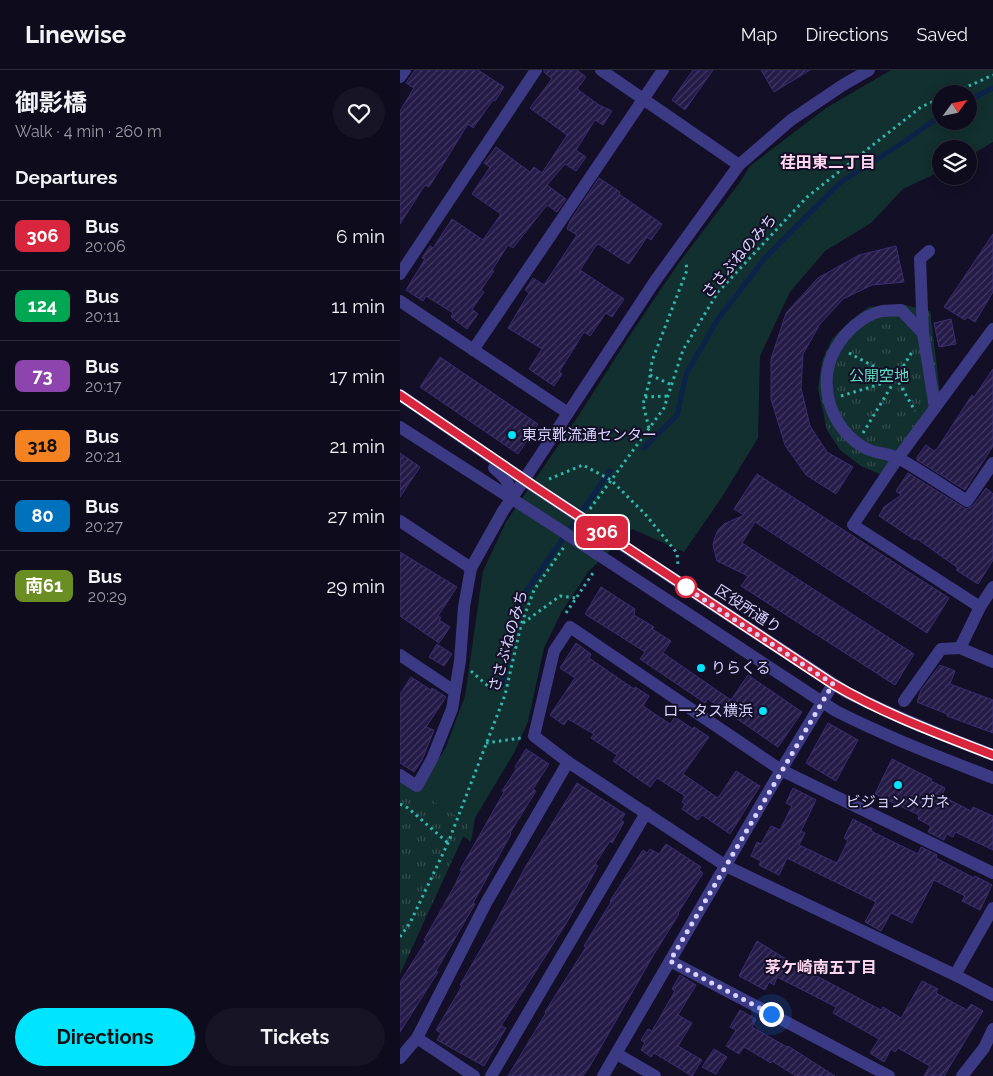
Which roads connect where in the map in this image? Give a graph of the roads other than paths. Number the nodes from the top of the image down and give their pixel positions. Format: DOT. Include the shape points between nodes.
graph roads {
  1 [pos="405,70"];
  2 [pos="536,70"];
  3 [pos="601,70"];
  4 [pos="663,70"];
  5 [pos="869,70"];
  6 [pos="400,77"];
  7 [pos="644,99"];
  8 [pos="739,165"];
  9 [pos="929,251"];
  10 [pos="400,274"];
  11 [pos="400,301"];
  12 [pos="993,329"];
  13 [pos="923,333"];
  14 [pos="473,350"];
  15 [pos="400,395"];
  16 [pos="935,408"];
  17 [pos="568,412"];
  18 [pos="400,427"];
  19 [pos="490,457"];
  20 [pos="898,458"];
  21 [pos="993,463"];
  22 [pos="524,480"];
  23 [pos="512,498"];
  24 [pos="545,520"];
  25 [pos="400,521"];
  26 [pos="471,568"];
  27 [pos="993,587"];
  28 [pos="980,607"];
  29 [pos="960,648"];
  30 [pos="400,655"];
  31 [pos="993,662"];
  32 [pos="833,684"];
  33 [pos="454,691"];
  34 [pos="822,702"];
  35 [pos="904,702"];
  36 [pos="993,755"];
  37 [pos="568,762"];
  38 [pos="781,770"];
  39 [pos="400,775"];
  40 [pos="993,778"];
  41 [pos="646,813"];
  42 [pos="726,866"];
  43 [pos="993,873"];
  44 [pos="993,908"];
  45 [pos="670,961"];
  46 [pos="955,975"];
  47 [pos="993,995"];
  48 [pos="993,1029"];
  49 [pos="417,1038"];
  50 [pos="617,1054"];
  51 [pos="400,1058"];
  52 [pos="474,1076"];
  53 [pos="491,1076"];
  54 [pos="603,1076"];
  55 [pos="655,1076"];
  56 [pos="889,1076"];
  57 [pos="962,1076"];
  1 -- 6 [label="street"];
  2 -- 10 [label="street"];
  3 -- 7 [label="street"];
  4 -- 7 [label="street"];
  5 -- 8 [label="street" via="791,120"];
  7 -- 8 [label="street"];
  7 -- 14 [label="street"];
  8 -- 17 [label="street" via="655,281"];
  9 -- 13 [label="street" via="920,259"];
  11 -- 14 [label="street"];
  12 -- 16 [label="street"];
  13 -- 16 [label="street"];
  13 -- 20 [label="street" via="901,310 882,311 860,322 843,336 831,357 826,380 828,400 836,420 850,436 867,449"];
  14 -- 17 [label="street"];
  15 -- 19 [label="street, 区役所通り"];
  16 -- 20 [label="street"];
  17 -- 22 [label="street"];
  18 -- 23 [label="street"];
  19 -- 22 [label="street, 区役所通り"];
  19 -- 23 [label="street" via="492,466 511,487"];
  20 -- 21 [label="street" via="968,501"];
  20 -- 28 [label="street" via="853,525"];
  22 -- 23 [label="street"];
  22 -- 24 [label="street" via="522,493 540,508"];
  22 -- 32 [label="street, 区役所通り, bridge"];
  23 -- 24 [label="street"];
  23 -- 26 [label="street"];
  24 -- 34 [label="street, bridge"];
  25 -- 26 [label="street"];
  26 -- 33 [label="street"];
  27 -- 28 [label="street"];
  28 -- 29 [label="street"];
  29 -- 31 [label="street"];
  29 -- 35 [label="street" via="941,649"];
  30 -- 33 [label="street"];
  32 -- 34 [label="street"];
  32 -- 36 [label="street, 区役所通り" via="939,735"];
  33 -- 39 [label="street" via="449,718 417,786"];
  34 -- 38 [label="street"];
  34 -- 40 [label="street" via="869,728"];
  37 -- 38 [label="street" via="534,736 554,651 570,627"];
  37 -- 41 [label="street"];
  37 -- 49 [label="street" via="486,903"];
  38 -- 42 [label="street"];
  38 -- 43 [label="street"];
  41 -- 42 [label="street"];
  41 -- 53 [label="street"];
  42 -- 45 [label="street"];
  42 -- 46 [label="street"];
  44 -- 46 [label="street"];
  45 -- 50 [label="street"];
  45 -- 56 [label="street"];
  46 -- 47 [label="street"];
  48 -- 57 [label="street" via="984,1048"];
  49 -- 51 [label="street"];
  49 -- 52 [label="street"];
  50 -- 54 [label="street"];
  50 -- 55 [label="street"];
}
